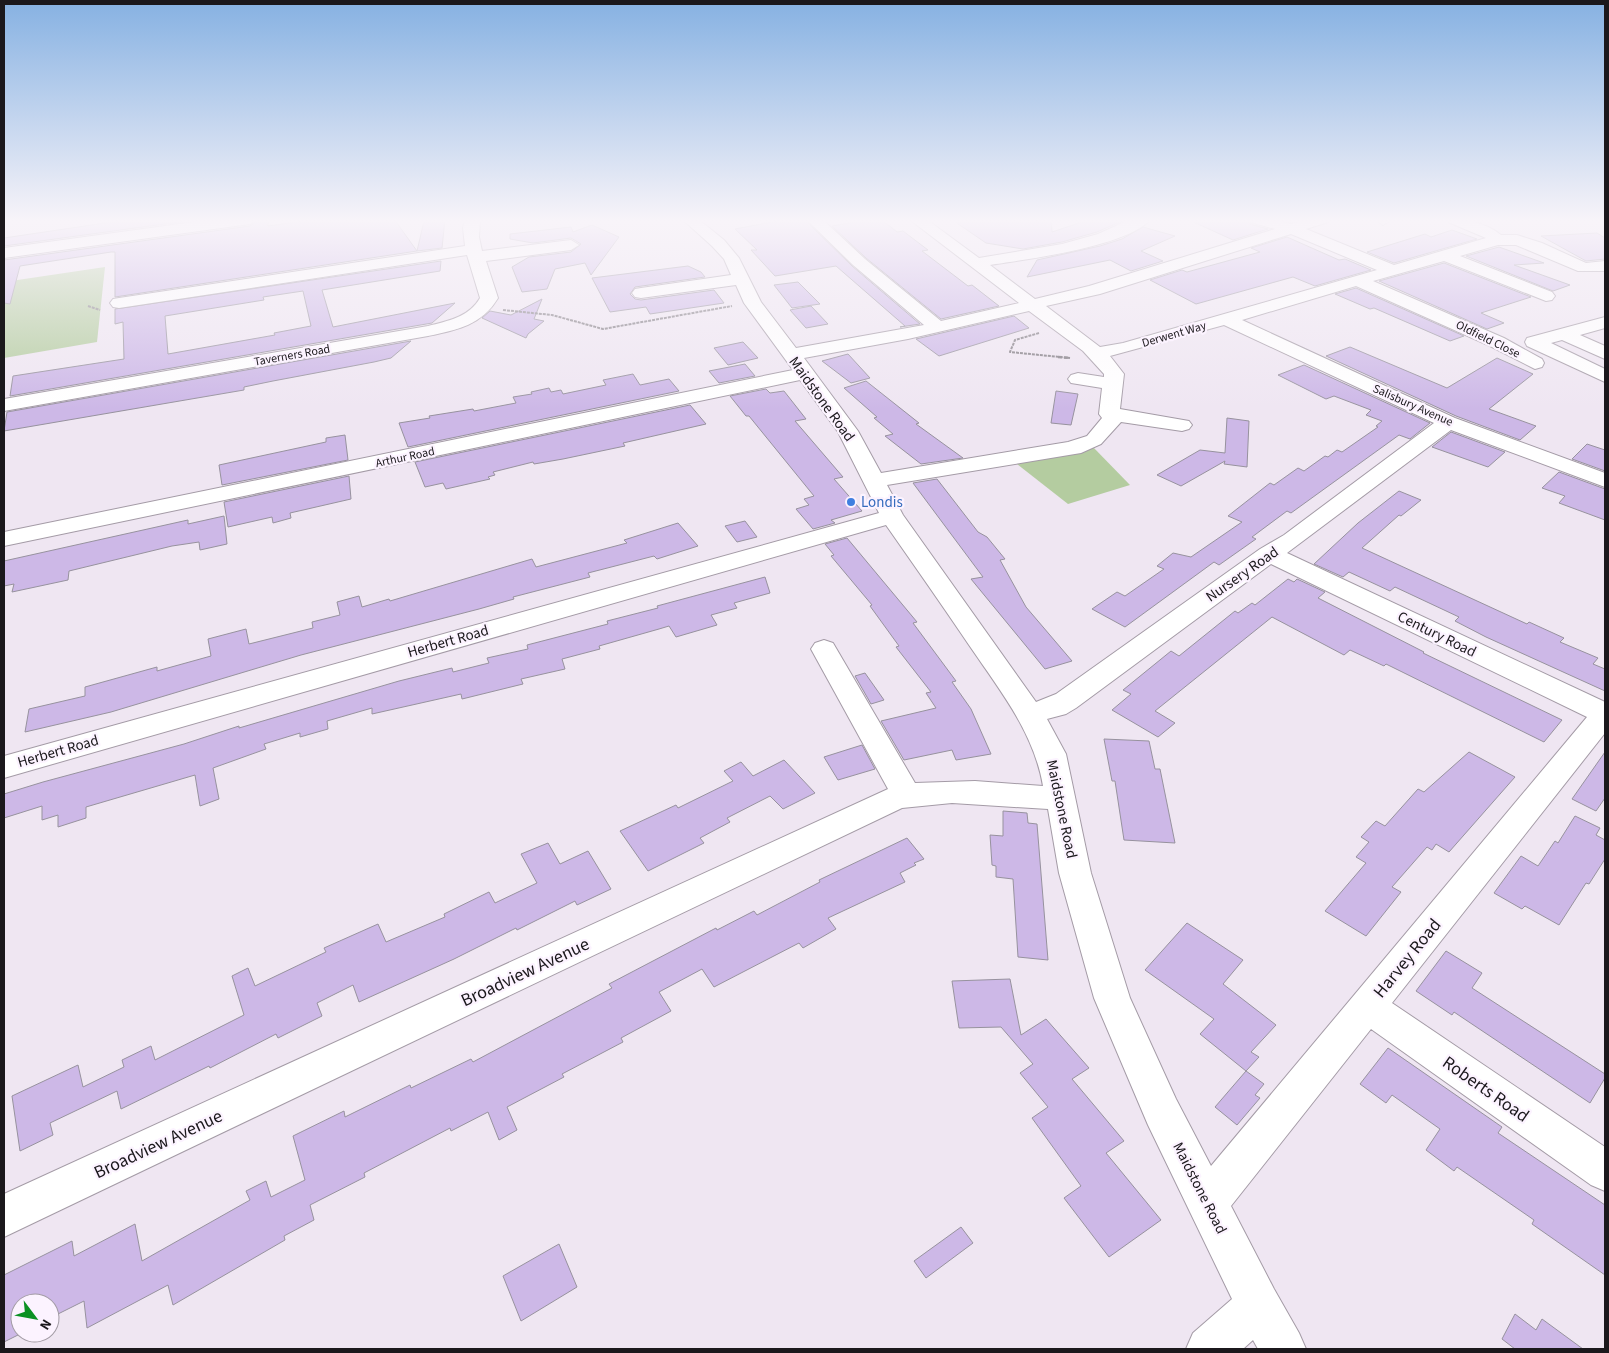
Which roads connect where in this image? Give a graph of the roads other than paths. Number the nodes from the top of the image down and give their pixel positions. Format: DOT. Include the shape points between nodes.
graph roads {
  1 [pos="268,282"];
  2 [pos="484,282"];
  3 [pos="742,282"];
  4 [pos="883,282"];
  5 [pos="1002,282"];
  6 [pos="1120,282"];
  7 [pos="1354,282"];
  8 [pos="1361,282"];
  9 [pos="1512,282"];
  10 [pos="747,291"];
  11 [pos="641,293"];
  12 [pos="1546,296"];
  13 [pos="119,303"];
  14 [pos="1032,304"];
  15 [pos="1226,319"];
  16 [pos="1602,326"];
  17 [pos="937,327"];
  18 [pos="1564,334"];
  19 [pos="1605,353"];
  20 [pos="1101,358"];
  21 [pos="1535,363"];
  22 [pos="798,364"];
  23 [pos="1605,376"];
  24 [pos="1078,379"];
  25 [pos="1114,384"];
  26 [pos="4,405"];
  27 [pos="1116,415"];
  28 [pos="1448,422"];
  29 [pos="1182,425"];
  30 [pos="1605,480"];
  31 [pos="873,481"];
  32 [pos="892,516"];
  33 [pos="4,539"];
  34 [pos="1269,554"];
  35 [pos="824,649"];
  36 [pos="1028,713"];
  37 [pos="1605,714"];
  38 [pos="4,767"];
  39 [pos="906,794"];
  40 [pos="1060,799"];
  41 [pos="1367,1006"];
  42 [pos="1605,1171"];
  43 [pos="1208,1202"];
  44 [pos="4,1216"];
  45 [pos="1258,1305"];
  46 [pos="1209,1349"];
  47 [pos="1283,1349"];
  1 -- 13 [label="street"];
  2 -- 26 [label="street, Taverners Road" via="489,298 483,309 466,320 443,328"];
  3 -- 10 [label="street, Maidstone Road"];
  4 -- 17 [label="street"];
  5 -- 14 [label="street"];
  6 -- 14 [label="street, Arthur Road"];
  7 -- 15 [label="street, Derwent Way"];
  8 -- 21 [label="street, Oldfield Close" via="1497,342"];
  9 -- 12 [label="street"];
  10 -- 11 [label="street"];
  10 -- 22 [label="street, Maidstone Road"];
  14 -- 17 [label="street, Arthur Road"];
  14 -- 20 [label="street"];
  15 -- 20 [label="street, Derwent Way"];
  15 -- 28 [label="street, Salisbury Avenue"];
  16 -- 18 [label="street"];
  17 -- 22 [label="street, Arthur Road"];
  18 -- 19 [label="street"];
  18 -- 23 [label="street" via="1534,342"];
  20 -- 25 [label="street" via="1113,371"];
  22 -- 31 [label="street, Maidstone Road" via="848,431"];
  22 -- 33 [label="street, Arthur Road"];
  24 -- 25 [label="street"];
  25 -- 27 [label="street" via="1109,414"];
  27 -- 29 [label="street"];
  27 -- 31 [label="street" via="1094,440 1073,448"];
  28 -- 30 [label="street, Salisbury Avenue"];
  28 -- 34 [label="street, Nursery Road"];
  31 -- 32 [label="street, Maidstone Road"];
  32 -- 36 [label="street, Maidstone Road"];
  32 -- 38 [label="street, Herbert Road"];
  34 -- 36 [label="street, Nursery Road" via="1066,701"];
  34 -- 37 [label="street, Century Road"];
  35 -- 39 [label="street"];
  36 -- 40 [label="street, Maidstone Road" via="1051,754"];
  37 -- 41 [label="street, Harvey Road"];
  39 -- 40 [label="street, Broadview Avenue" via="934,792"];
  39 -- 44 [label="street, Broadview Avenue"];
  40 -- 43 [label="street, Maidstone Road" via="1075,873 1112,998 1162,1112"];
  41 -- 42 [label="street, Roberts Road"];
  41 -- 43 [label="street, Harvey Road"];
  43 -- 45 [label="street, Maidstone Road"];
  45 -- 46 [label="street"];
  45 -- 47 [label="street, Maidstone Road"];
}
